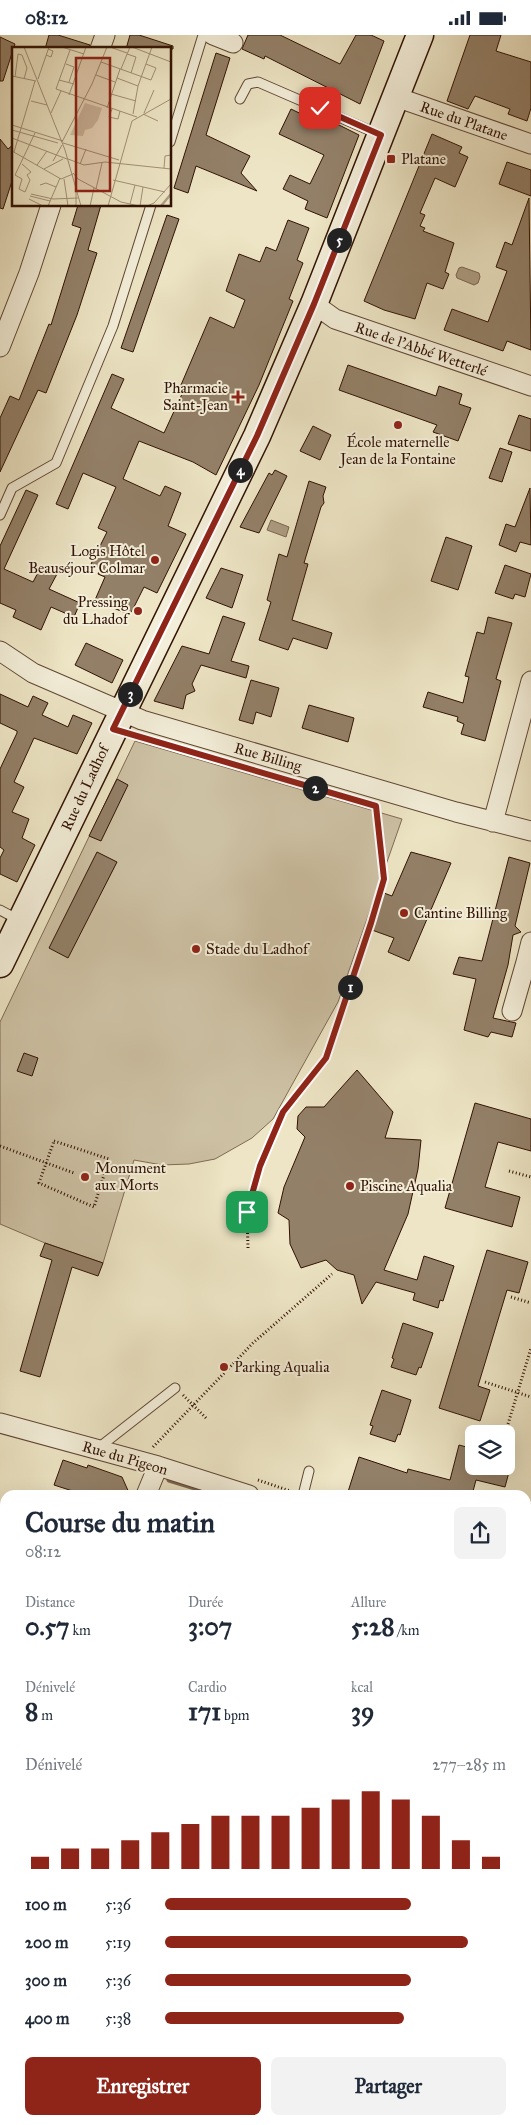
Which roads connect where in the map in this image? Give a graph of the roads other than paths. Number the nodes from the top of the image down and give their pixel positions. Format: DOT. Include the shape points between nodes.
graph roads {
  1 [pos="105,35"];
  2 [pos="203,35"];
  3 [pos="213,35"];
  4 [pos="420,35"];
  5 [pos="233,43"];
  6 [pos="101,47"];
  7 [pos="396,97"];
  8 [pos="240,99"];
  9 [pos="381,135"];
  10 [pos="171,139"];
  11 [pos="531,144"];
  12 [pos="51,206"];
  13 [pos="151,206"];
  14 [pos="314,304"];
  15 [pos="0,347"];
  16 [pos="531,386"];
  17 [pos="0,515"];
  18 [pos="0,651"];
  19 [pos="531,681"];
  20 [pos="121,712"];
  21 [pos="493,822"];
  22 [pos="531,831"];
  23 [pos="11,916"];
  24 [pos="531,942"];
  25 [pos="528,962"];
  26 [pos="0,964"];
  27 [pos="512,1011"];
  28 [pos="175,1388"];
  29 [pos="0,1423"];
  30 [pos="97,1449"];
  31 [pos="158,1466"];
  32 [pos="309,1471"];
  33 [pos="148,1490"];
  34 [pos="233,1490"];
  35 [pos="304,1490"];
  1 -- 6 [label="street"];
  2 -- 10 [label="lane"];
  3 -- 5 [label="street"];
  4 -- 7 [label="main road, Rue du Ladhof"];
  7 -- 9 [label="main road, Rue du Ladhof"];
  7 -- 11 [label="street, Rue du Platane"];
  8 -- 9 [label="lane" via="248,84 258,82"];
  9 -- 14 [label="main road, Rue du Ladhof"];
  12 -- 15 [label="street"];
  13 -- 17 [label="lane" via="113,326 56,463 12,488"];
  14 -- 16 [label="street, Rue de l'Abbé Wetterlé" via="335,319"];
  14 -- 20 [label="main road, Rue du Ladhof" via="257,436"];
  18 -- 20 [label="street, Rue Billing" via="33,673"];
  19 -- 21 [label="street"];
  20 -- 21 [label="street, Rue Billing"];
  20 -- 23 [label="main road, Rue du Ladhof"];
  21 -- 22 [label="street, Rue Billing"];
  23 -- 26 [label="main road, Rue du Ladhof"];
  24 -- 25 [label="street"];
  25 -- 27 [label="street"];
  28 -- 30 [label="lane"];
  29 -- 30 [label="street, Rue du Pigeon"];
  30 -- 31 [label="street, Rue du Pigeon"];
  31 -- 33 [label="street"];
  31 -- 34 [label="street, Rue du Pigeon"];
  32 -- 35 [label="lane"];
}
